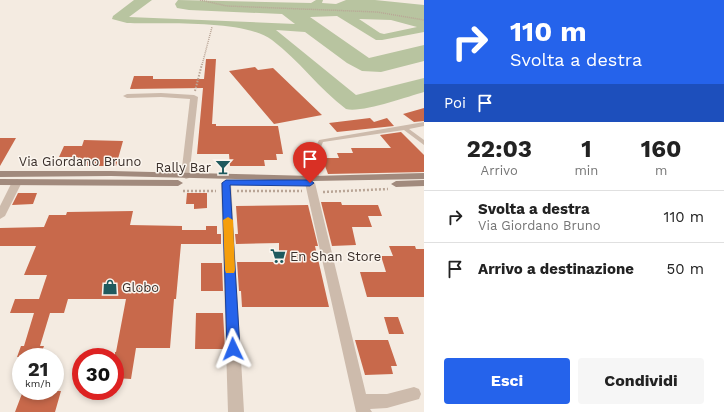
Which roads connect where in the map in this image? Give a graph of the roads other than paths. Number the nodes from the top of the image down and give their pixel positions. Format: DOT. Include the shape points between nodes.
graph roads {
  1 [pos="127,96"];
  2 [pos="424,124"];
  3 [pos="405,128"];
  4 [pos="424,143"];
  5 [pos="0,174"];
  6 [pos="186,176"];
  7 [pos="424,176"];
  8 [pos="0,182"];
  9 [pos="17,182"];
  10 [pos="424,183"];
  11 [pos="313,184"];
  12 [pos="226,187"];
  13 [pos="0,216"];
  14 [pos="414,394"];
  15 [pos="362,406"];
  16 [pos="236,412"];
  1 -- 6 [label="street" via="194,97"];
  2 -- 3 [label="lane"];
  3 -- 4 [label="lane"];
  3 -- 11 [label="lane" via="321,141 316,152"];
  5 -- 6 [label="main road, Via Giordano Bruno"];
  6 -- 11 [label="main road, Via Giordano Bruno"];
  7 -- 11 [label="main road, Via Giordano Bruno"];
  8 -- 9 [label="main road, Via Giordano Bruno"];
  9 -- 12 [label="main road, Via Giordano Bruno"];
  9 -- 13 [label="street"];
  10 -- 11 [label="main road, Via Giordano Bruno"];
  11 -- 12 [label="main road, Via Giordano Bruno"];
  11 -- 15 [label="street"];
  12 -- 16 [label="street"];
  14 -- 15 [label="street" via="385,403"];
}
